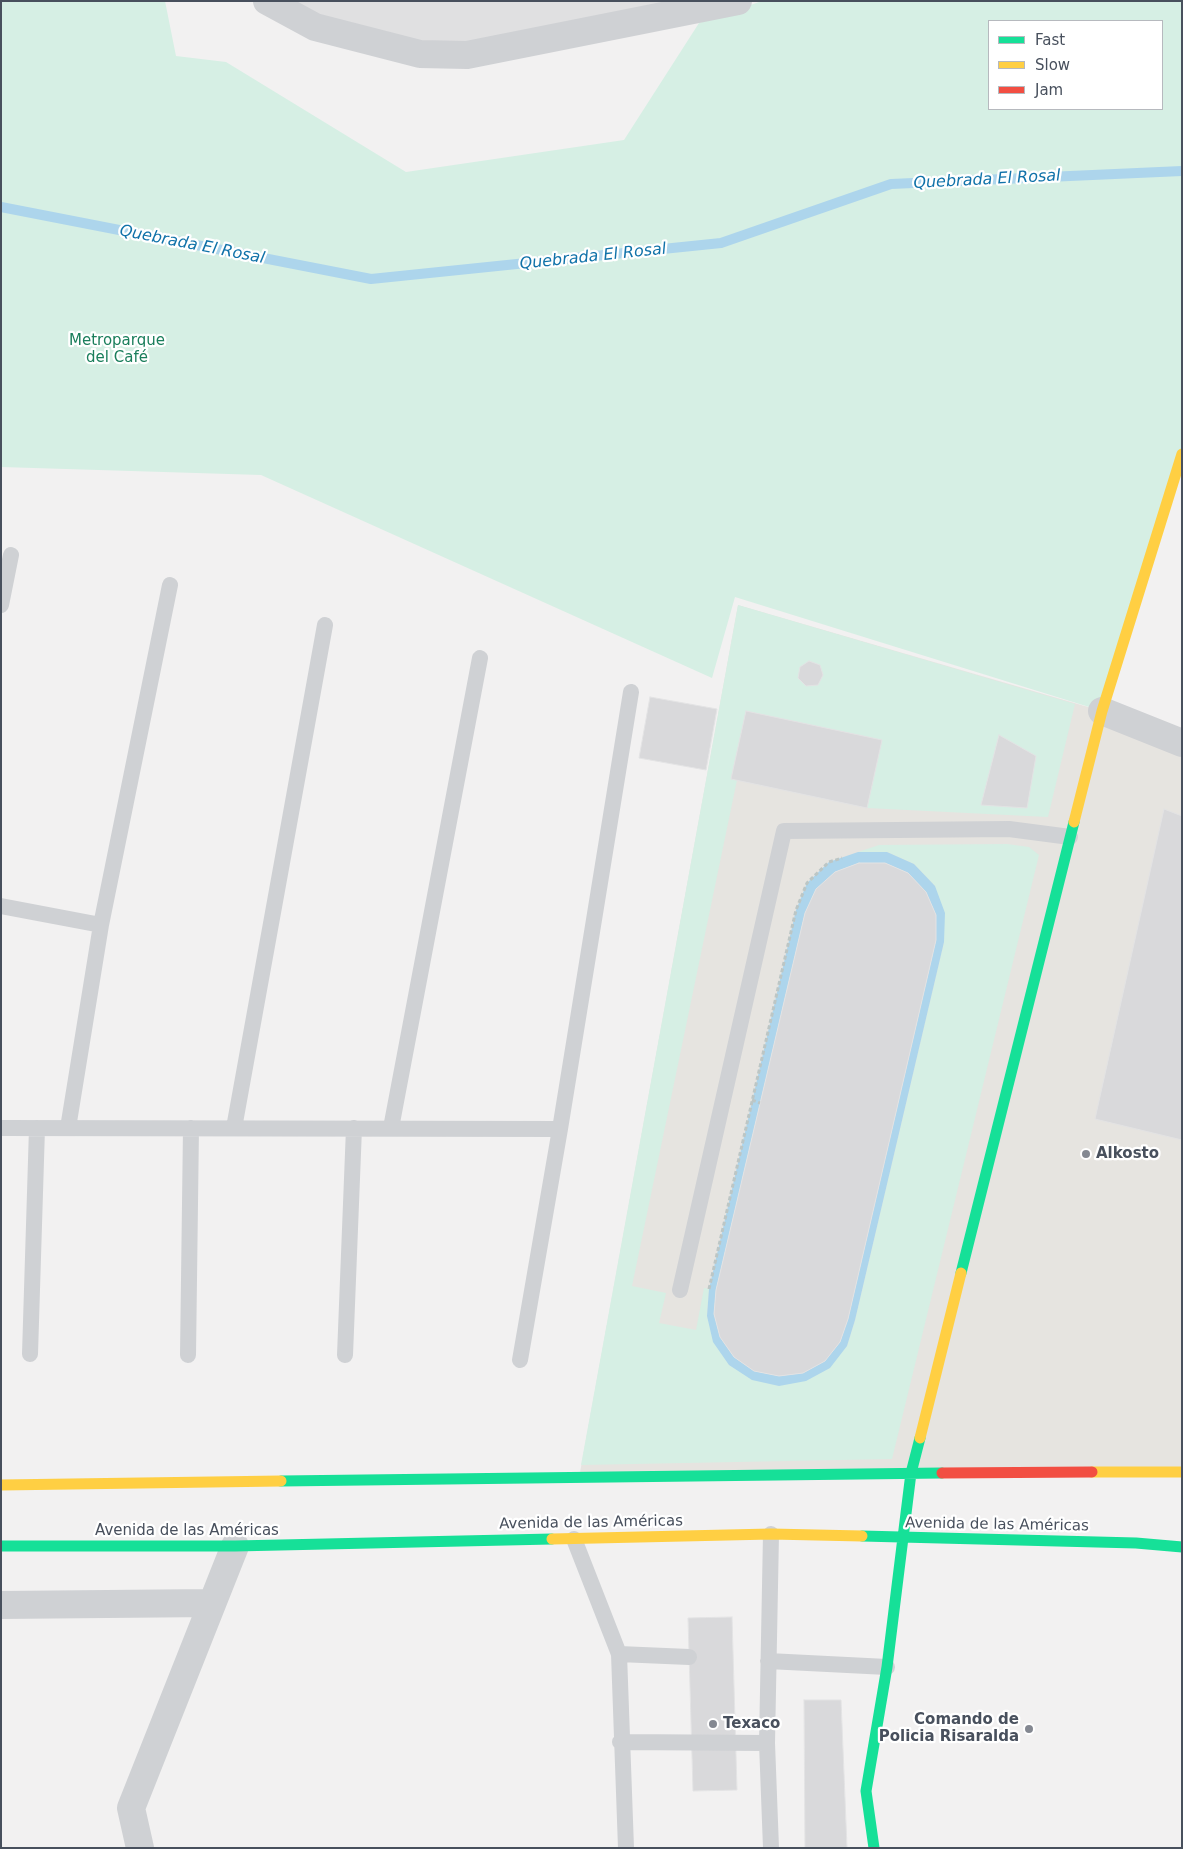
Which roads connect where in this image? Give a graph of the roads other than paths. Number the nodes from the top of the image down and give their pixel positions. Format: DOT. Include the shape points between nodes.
graph roads {
  1 [pos="267,1"];
  2 [pos="738,1"];
  3 [pos="1182,454"];
  4 [pos="11,556"];
  5 [pos="170,585"];
  6 [pos="1,605"];
  7 [pos="325,625"];
  8 [pos="480,658"];
  9 [pos="631,692"];
  10 [pos="1102,712"];
  11 [pos="1182,743"];
  12 [pos="1070,837"];
  13 [pos="1,906"];
  14 [pos="101,925"];
  15 [pos="1,1128"];
  16 [pos="37,1128"];
  17 [pos="68,1128"];
  18 [pos="190,1128"];
  19 [pos="234,1128"];
  20 [pos="354,1128"];
  21 [pos="392,1128"];
  22 [pos="560,1129"];
  23 [pos="680,1290"];
  24 [pos="30,1354"];
  25 [pos="188,1355"];
  26 [pos="345,1355"];
  27 [pos="520,1360"];
  28 [pos="1182,1472"];
  29 [pos="911,1473"];
  30 [pos="1,1485"];
  31 [pos="771,1534"];
  32 [pos="902,1538"];
  33 [pos="574,1539"];
  34 [pos="1,1546"];
  35 [pos="235,1546"];
  36 [pos="1182,1547"];
  37 [pos="212,1603"];
  38 [pos="1,1605"];
  39 [pos="619,1654"];
  40 [pos="689,1657"];
  41 [pos="768,1661"];
  42 [pos="887,1667"];
  43 [pos="620,1742"];
  44 [pos="767,1743"];
  45 [pos="140,1848"];
  46 [pos="626,1848"];
  47 [pos="771,1848"];
  48 [pos="874,1848"];
  1 -- 2 [label="street" via="315,27 420,54 467,55"];
  3 -- 10 [label="main road"];
  4 -- 6 [label="lane"];
  5 -- 14 [label="lane"];
  7 -- 19 [label="lane"];
  8 -- 21 [label="lane"];
  9 -- 22 [label="lane"];
  10 -- 11 [label="street"];
  10 -- 12 [label="main road"];
  12 -- 23 [label="lane" via="1009,829 784,831"];
  12 -- 29 [label="main road"];
  13 -- 14 [label="lane"];
  14 -- 17 [label="lane"];
  15 -- 16 [label="lane"];
  16 -- 17 [label="lane"];
  16 -- 24 [label="lane"];
  17 -- 18 [label="lane"];
  18 -- 19 [label="lane"];
  18 -- 25 [label="lane"];
  19 -- 20 [label="lane"];
  20 -- 21 [label="lane"];
  20 -- 26 [label="lane"];
  21 -- 22 [label="lane"];
  22 -- 27 [label="lane"];
  28 -- 29 [label="main road"];
  29 -- 30 [label="main road"];
  29 -- 32 [label="main road"];
  31 -- 32 [label="main road, Avenida de las Américas"];
  31 -- 33 [label="main road, Avenida de las Américas"];
  31 -- 41 [label="lane"];
  32 -- 36 [label="main road, Avenida de las Américas" via="1136,1543"];
  32 -- 42 [label="main road"];
  33 -- 35 [label="main road, Avenida de las Américas"];
  33 -- 39 [label="lane"];
  34 -- 35 [label="main road, Avenida de las Américas"];
  35 -- 37 [label="street"];
  37 -- 38 [label="street"];
  37 -- 45 [label="street" via="130,1808"];
  39 -- 40 [label="lane"];
  39 -- 43 [label="lane"];
  41 -- 42 [label="lane"];
  41 -- 44 [label="lane"];
  42 -- 48 [label="main road" via="866,1791"];
  43 -- 44 [label="lane"];
  43 -- 46 [label="lane"];
  44 -- 47 [label="lane"];
}
